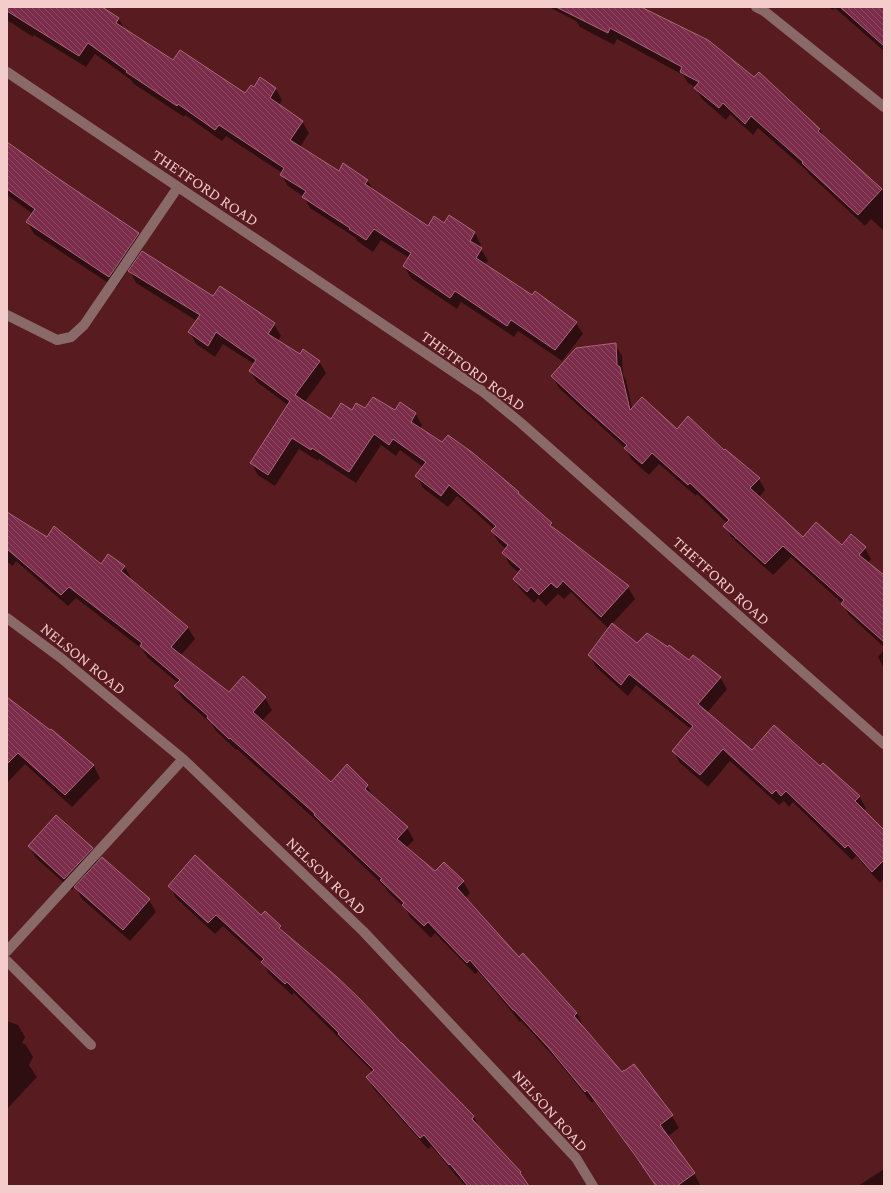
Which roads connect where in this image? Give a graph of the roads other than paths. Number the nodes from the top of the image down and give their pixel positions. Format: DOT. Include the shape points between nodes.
graph roads {
  1 [pos="756,7"];
  2 [pos="7,72"];
  3 [pos="884,107"];
  4 [pos="178,187"];
  5 [pos="7,315"];
  6 [pos="7,618"];
  7 [pos="884,744"];
  8 [pos="183,759"];
  9 [pos="7,951"];
  10 [pos="7,961"];
  11 [pos="91,1046"];
  12 [pos="593,1186"];
  1 -- 3 [label="street"];
  2 -- 4 [label="street, THETFORD ROAD"];
  4 -- 5 [label="street" via="84,325 71,337 57,340"];
  4 -- 7 [label="street, THETFORD ROAD" via="482,391 521,422"];
  6 -- 8 [label="street, NELSON ROAD" via="61,658"];
  8 -- 9 [label="street"];
  8 -- 12 [label="street, NELSON ROAD" via="363,931 576,1158"];
  10 -- 11 [label="street"];
}
